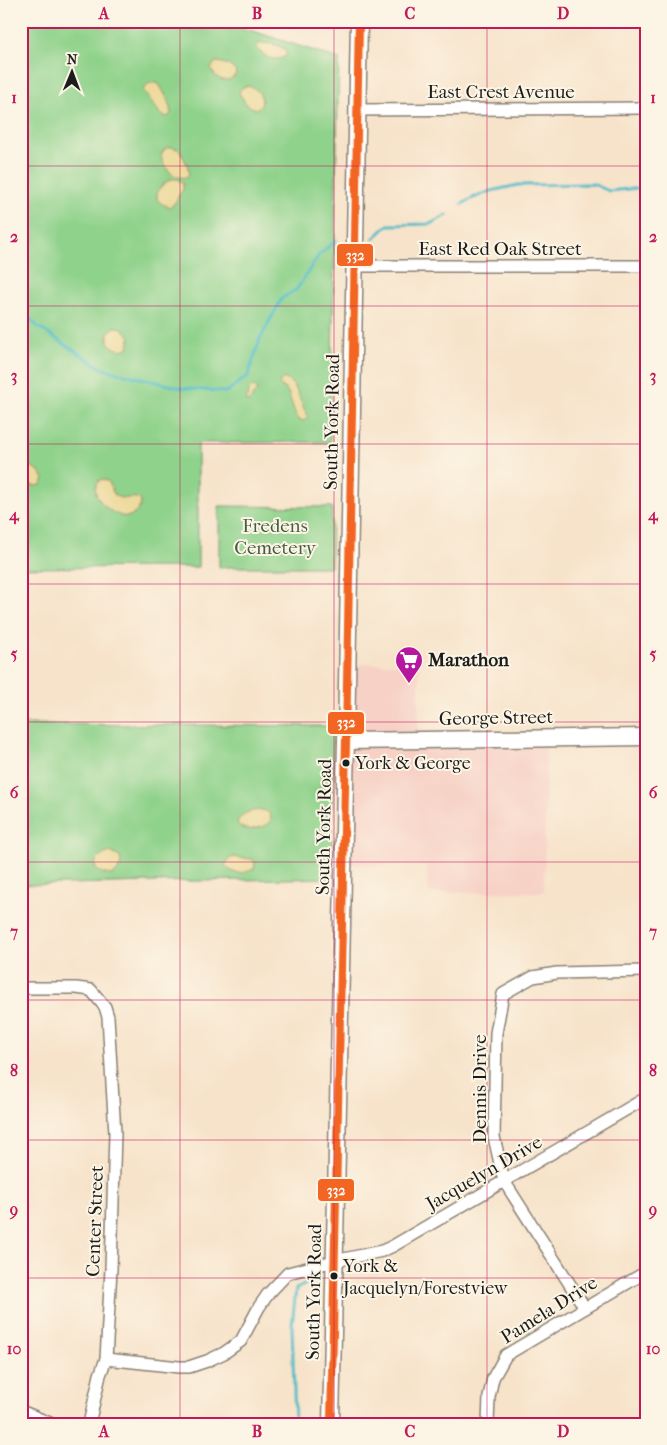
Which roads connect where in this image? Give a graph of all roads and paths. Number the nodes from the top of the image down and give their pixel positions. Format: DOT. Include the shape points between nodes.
graph roads {
  1 [pos="359,21"];
  2 [pos="646,108"];
  3 [pos="357,110"];
  4 [pos="354,266"];
  5 [pos="646,266"];
  6 [pos="646,737"];
  7 [pos="346,741"];
  8 [pos="646,971"];
  9 [pos="21,988"];
  10 [pos="646,1098"];
  11 [pos="504,1181"];
  12 [pos="334,1261"];
  13 [pos="646,1272"];
  14 [pos="585,1308"];
  15 [pos="106,1359"];
  16 [pos="22,1412"];
  17 [pos="52,1424"];
  18 [pos="89,1424"];
  19 [pos="331,1424"];
  20 [pos="488,1424"];
  1 -- 3 [label="main road, South York Road"];
  2 -- 3 [label="street, East Crest Avenue"];
  3 -- 4 [label="main road, South York Road"];
  4 -- 5 [label="street, East Red Oak Street"];
  4 -- 7 [label="main road, South York Road"];
  6 -- 7 [label="main road, George Street"];
  7 -- 12 [label="main road, South York Road"];
  8 -- 11 [label="street, Dennis Drive" via="557,973 533,977 503,994 496,1034 494,1137"];
  9 -- 15 [label="street, Center Street" via="91,990 105,1007 108,1017 115,1165"];
  10 -- 11 [label="street, Jacquelyn Drive"];
  11 -- 12 [label="street, Jacquelyn Drive" via="393,1246"];
  11 -- 14 [label="street, Dennis Drive"];
  12 -- 15 [label="street, Jacquelyn Drive" via="288,1273 259,1307 241,1341 207,1361 179,1367"];
  12 -- 19 [label="main road, South York Road"];
  13 -- 14 [label="street, Pamela Drive"];
  14 -- 20 [label="street, Pamela Drive" via="506,1355 493,1378"];
  15 -- 18 [label="street, Center Street"];
  16 -- 17 [label="street"];
}
